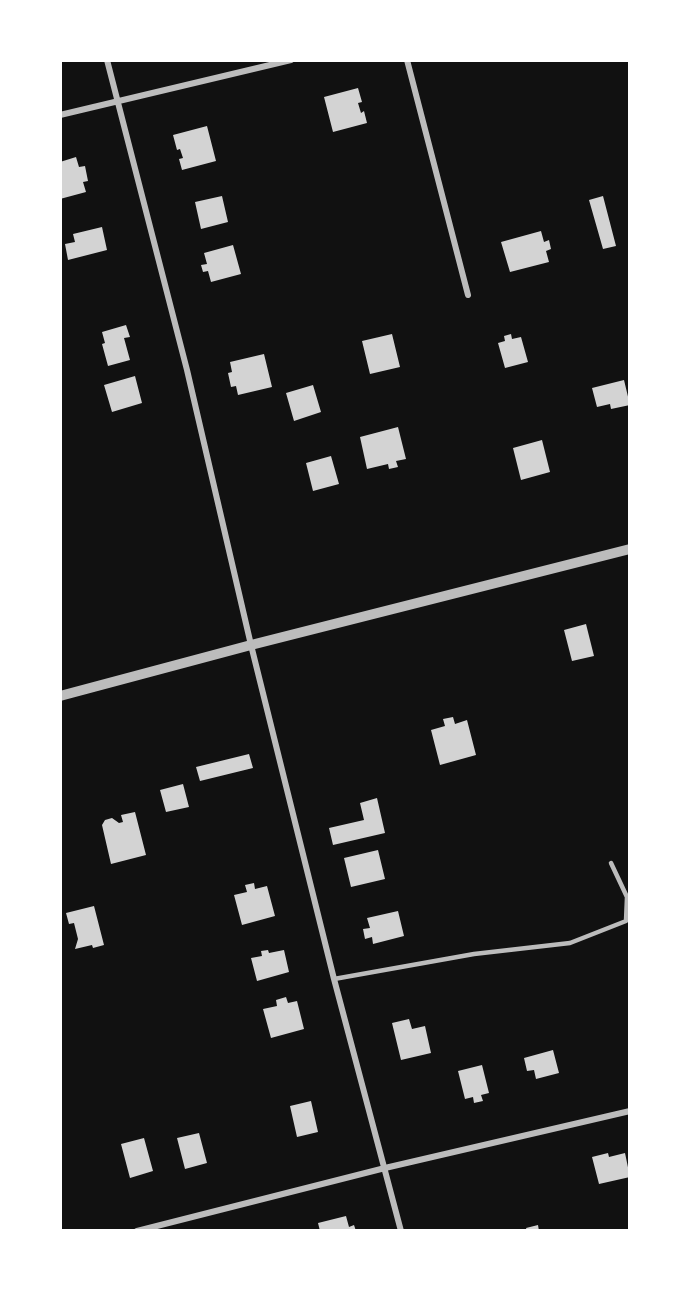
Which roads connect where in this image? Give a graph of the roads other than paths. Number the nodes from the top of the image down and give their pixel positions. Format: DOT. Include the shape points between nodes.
graph roads {
  1 [pos="107,60"];
  2 [pos="291,60"];
  3 [pos="407,60"];
  4 [pos="118,102"];
  5 [pos="60,115"];
  6 [pos="468,295"];
  7 [pos="630,549"];
  8 [pos="251,645"];
  9 [pos="60,696"];
  10 [pos="611,863"];
  11 [pos="334,979"];
  12 [pos="630,1111"];
  13 [pos="385,1167"];
  14 [pos="137,1231"];
  15 [pos="401,1231"];
  1 -- 4 [label="street"];
  2 -- 4 [label="street"];
  3 -- 6 [label="street"];
  4 -- 5 [label="street"];
  4 -- 8 [label="street" via="187,370"];
  7 -- 8 [label="street"];
  8 -- 9 [label="street"];
  8 -- 11 [label="street"];
  10 -- 11 [label="lane" via="627,897 626,921 617,926 570,942 474,954"];
  11 -- 13 [label="street"];
  12 -- 13 [label="street"];
  13 -- 14 [label="street"];
  13 -- 15 [label="street"];
}
